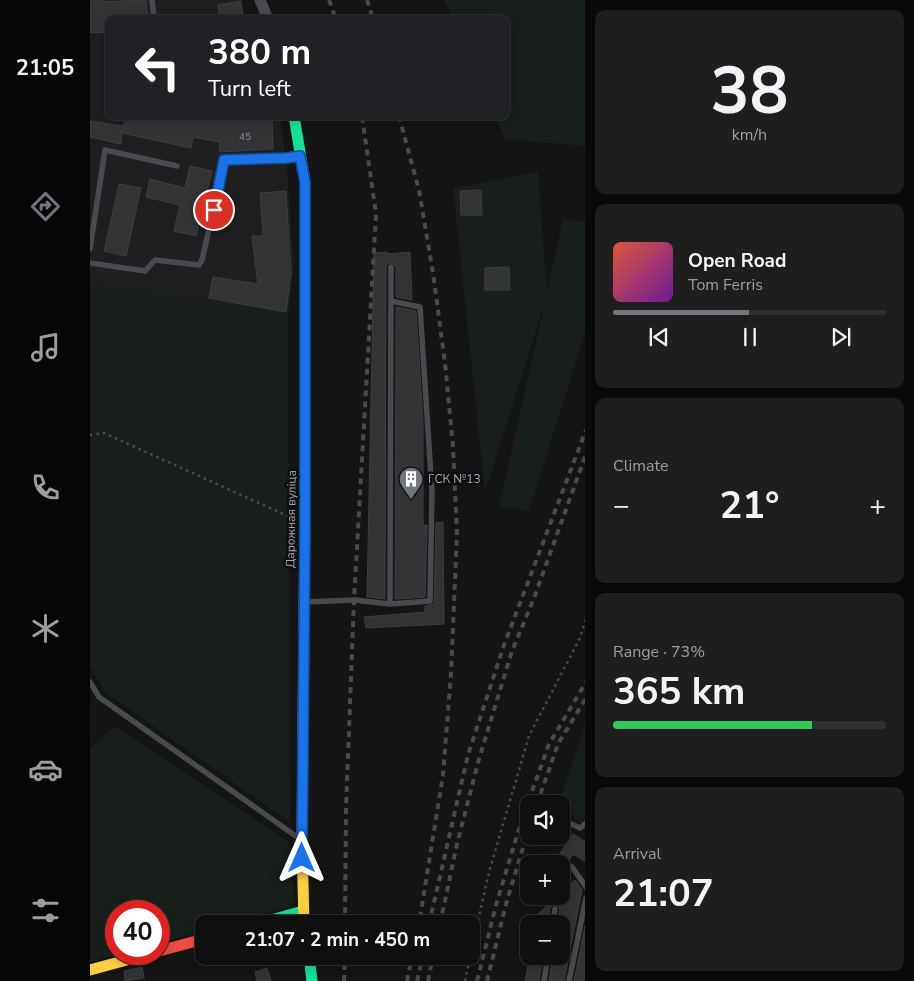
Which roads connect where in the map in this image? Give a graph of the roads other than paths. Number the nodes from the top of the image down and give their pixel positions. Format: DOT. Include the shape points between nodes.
graph roads {
  1 [pos="152,0"];
  2 [pos="260,0"];
  3 [pos="154,15"];
  4 [pos="266,15"];
  5 [pos="295,120"];
  6 [pos="300,156"];
  7 [pos="177,166"];
  8 [pos="90,249"];
  9 [pos="90,263"];
  10 [pos="390,266"];
  11 [pos="390,301"];
  12 [pos="303,602"];
  13 [pos="390,604"];
  14 [pos="90,682"];
  15 [pos="570,823"];
  16 [pos="585,823"];
  17 [pos="302,841"];
  18 [pos="572,867"];
  19 [pos="585,887"];
  20 [pos="585,898"];
  21 [pos="556,909"];
  22 [pos="303,911"];
  23 [pos="289,915"];
  24 [pos="303,915"];
  25 [pos="555,915"];
  26 [pos="195,941"];
  27 [pos="170,948"];
  28 [pos="108,965"];
  29 [pos="310,965"];
  30 [pos="547,965"];
  31 [pos="90,970"];
  32 [pos="312,981"];
  33 [pos="544,981"];
  34 [pos="569,981"];
  1 -- 3 [label="lane"];
  2 -- 4 [label="street"];
  5 -- 6 [label="street, Дарожная вуліца"];
  6 -- 9 [label="lane" via="224,160 200,266 154,260 145,271"];
  6 -- 12 [label="street, Дарожная вуліца" via="305,182"];
  7 -- 8 [label="lane" via="105,150"];
  10 -- 11 [label="lane"];
  11 -- 13 [label="lane"];
  11 -- 13 [label="lane" via="420,307 432,492 430,602"];
  12 -- 13 [label="lane" via="354,600"];
  12 -- 17 [label="street, Дарожная вуліца"];
  14 -- 17 [label="lane" via="99,697"];
  15 -- 16 [label="lane" via="580,828"];
  17 -- 22 [label="street, Дарожная вуліца"];
  18 -- 19 [label="lane"];
  20 -- 34 [label="lane"];
  21 -- 25 [label="lane"];
  22 -- 23 [label="street"];
  22 -- 24 [label="street, Дарожная вуліца"];
  26 -- 27 [label="street"];
  28 -- 31 [label="street"];
  29 -- 32 [label="street"];
  30 -- 33 [label="lane"];
}
